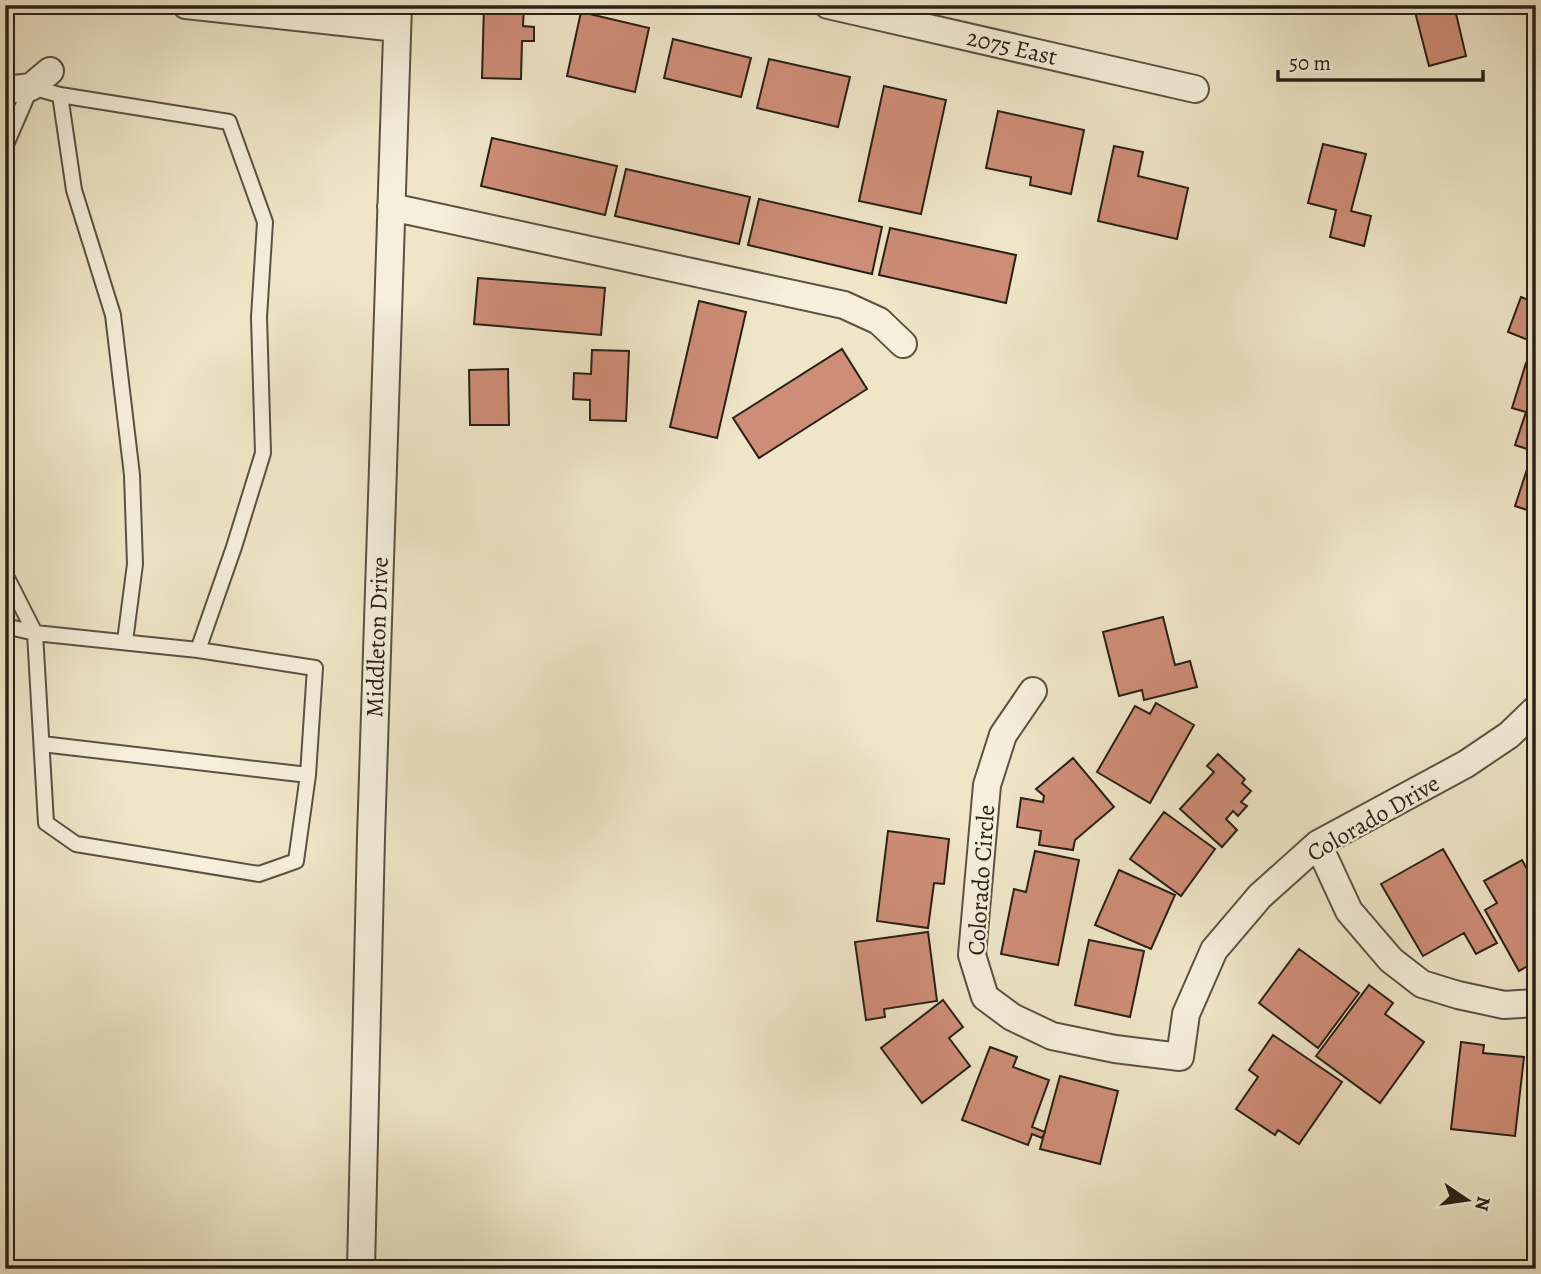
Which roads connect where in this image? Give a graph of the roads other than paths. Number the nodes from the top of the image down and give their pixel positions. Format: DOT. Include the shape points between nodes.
graph roads {
  1 [pos="186,5"];
  2 [pos="828,5"];
  3 [pos="397,16"];
  4 [pos="36,86"];
  5 [pos="1195,89"];
  6 [pos="5,147"];
  7 [pos="391,207"];
  8 [pos="903,344"];
  9 [pos="5,575"];
  10 [pos="5,626"];
  11 [pos="35,633"];
  12 [pos="125,641"];
  13 [pos="198,650"];
  14 [pos="1033,691"];
  15 [pos="1536,709"];
  16 [pos="42,744"];
  17 [pos="308,775"];
  18 [pos="1318,844"];
  19 [pos="1536,1003"];
  20 [pos="1180,1057"];
  21 [pos="361,1269"];
  1 -- 3 [label="street"];
  2 -- 5 [label="street, 2075 East"];
  3 -- 7 [label="street, Middleton Drive"];
  4 -- 6 [label="lane"];
  4 -- 12 [label="lane" via="113,315 132,488 135,564"];
  4 -- 13 [label="lane" via="229,122 265,222 259,317 263,453"];
  7 -- 8 [label="street" via="844,305 879,321"];
  7 -- 21 [label="street, Middleton Drive"];
  9 -- 11 [label="lane"];
  10 -- 11 [label="lane"];
  11 -- 12 [label="lane"];
  11 -- 16 [label="lane"];
  12 -- 13 [label="lane"];
  13 -- 17 [label="lane" via="315,668"];
  14 -- 20 [label="street, Colorado Circle" via="1003,736 987,785 972,955 985,997 1012,1017 1052,1035"];
  15 -- 18 [label="street, Colorado Drive" via="1509,735 1466,764"];
  16 -- 17 [label="lane"];
  16 -- 17 [label="lane" via="46,823 76,844 259,874 296,861"];
  18 -- 19 [label="street" via="1349,911 1391,960 1422,984 1504,1005"];
  18 -- 20 [label="street, Colorado Drive" via="1260,896 1214,950 1186,1014"];
}
